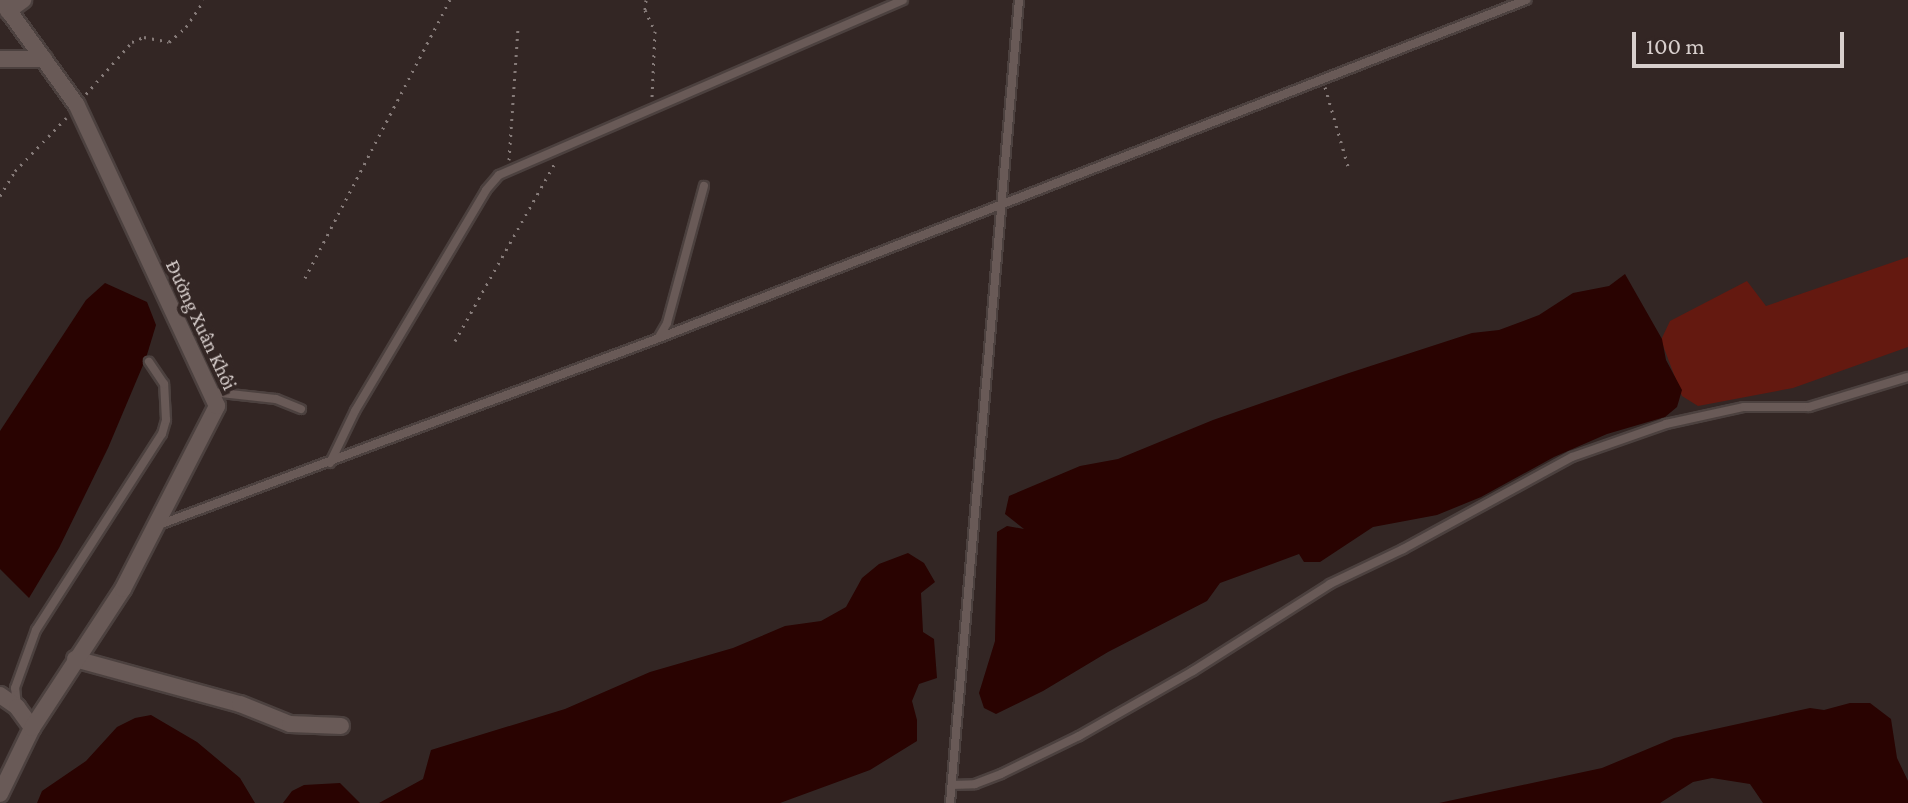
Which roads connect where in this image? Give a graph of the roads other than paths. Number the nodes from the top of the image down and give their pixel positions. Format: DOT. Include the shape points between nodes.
graph roads {
  1 [pos="23,0"];
  2 [pos="903,0"];
  3 [pos="1019,0"];
  4 [pos="1526,0"];
  5 [pos="5,5"];
  6 [pos="0,59"];
  7 [pos="44,59"];
  8 [pos="704,186"];
  9 [pos="1004,204"];
  10 [pos="659,338"];
  11 [pos="149,362"];
  12 [pos="1908,377"];
  13 [pos="211,392"];
  14 [pos="301,409"];
  15 [pos="330,463"];
  16 [pos="155,527"];
  17 [pos="75,659"];
  18 [pos="0,695"];
  19 [pos="17,707"];
  20 [pos="341,726"];
  21 [pos="32,728"];
  22 [pos="952,785"];
  23 [pos="0,794"];
  24 [pos="950,803"];
  1 -- 5 [label="street"];
  2 -- 15 [label="lane" via="499,175 355,411"];
  3 -- 9 [label="lane"];
  4 -- 9 [label="lane"];
  5 -- 7 [label="street, Đường Xuân Khôi"];
  6 -- 7 [label="street"];
  7 -- 13 [label="street, Đường Xuân Khôi" via="76,104"];
  8 -- 10 [label="lane"];
  9 -- 10 [label="lane"];
  9 -- 22 [label="lane"];
  10 -- 15 [label="lane"];
  11 -- 19 [label="lane" via="164,384 162,434 36,630 15,688"];
  12 -- 22 [label="lane" via="1809,407 1744,407 1666,424 1572,457 1330,584 1079,736 1001,774 975,784"];
  13 -- 14 [label="lane" via="276,399"];
  13 -- 16 [label="street, Đường Xuân Khôi" via="217,406"];
  15 -- 16 [label="lane"];
  16 -- 17 [label="street, Đường Xuân Khôi" via="123,589"];
  17 -- 20 [label="street" via="240,704 290,724"];
  17 -- 21 [label="street, Đường Xuân Khôi"];
  18 -- 19 [label="street"];
  19 -- 21 [label="street"];
  21 -- 23 [label="street, Đường Xuân Khôi"];
  22 -- 24 [label="lane"];
}
